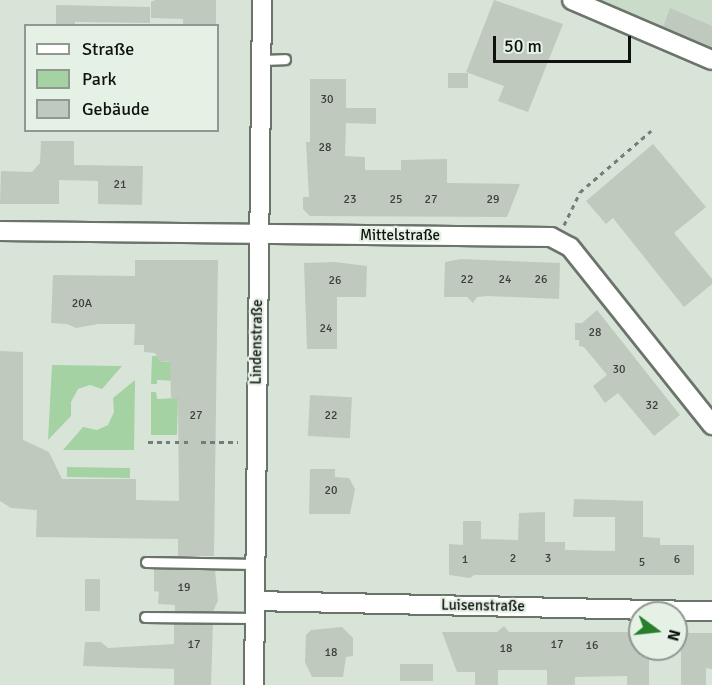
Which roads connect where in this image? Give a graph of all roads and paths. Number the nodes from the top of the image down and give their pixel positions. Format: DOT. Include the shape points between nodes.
graph roads {
  1 [pos="262,0"];
  2 [pos="572,0"];
  3 [pos="285,59"];
  4 [pos="261,60"];
  5 [pos="712,60"];
  6 [pos="651,131"];
  7 [pos="0,231"];
  8 [pos="259,235"];
  9 [pos="556,240"];
  10 [pos="712,425"];
  11 [pos="148,442"];
  12 [pos="189,442"];
  13 [pos="201,442"];
  14 [pos="255,442"];
  15 [pos="146,562"];
  16 [pos="255,564"];
  17 [pos="255,609"];
  18 [pos="712,610"];
  19 [pos="145,617"];
  20 [pos="254,685"];
  1 -- 4 [label="street, Lindenstraße"];
  2 -- 5 [label="street"];
  3 -- 4 [label="lane"];
  4 -- 8 [label="street, Lindenstraße"];
  6 -- 9 [label="path" via="580,192"];
  7 -- 8 [label="street, Mittelstraße"];
  8 -- 9 [label="street, Mittelstraße"];
  8 -- 14 [label="street, Lindenstraße"];
  9 -- 10 [label="street" via="570,247"];
  11 -- 12 [label="path"];
  13 -- 14 [label="path"];
  14 -- 16 [label="street, Lindenstraße"];
  15 -- 16 [label="lane"];
  16 -- 17 [label="street, Lindenstraße"];
  17 -- 18 [label="street, Luisenstraße"];
  17 -- 19 [label="lane"];
  17 -- 20 [label="street, Lindenstraße"];
}
